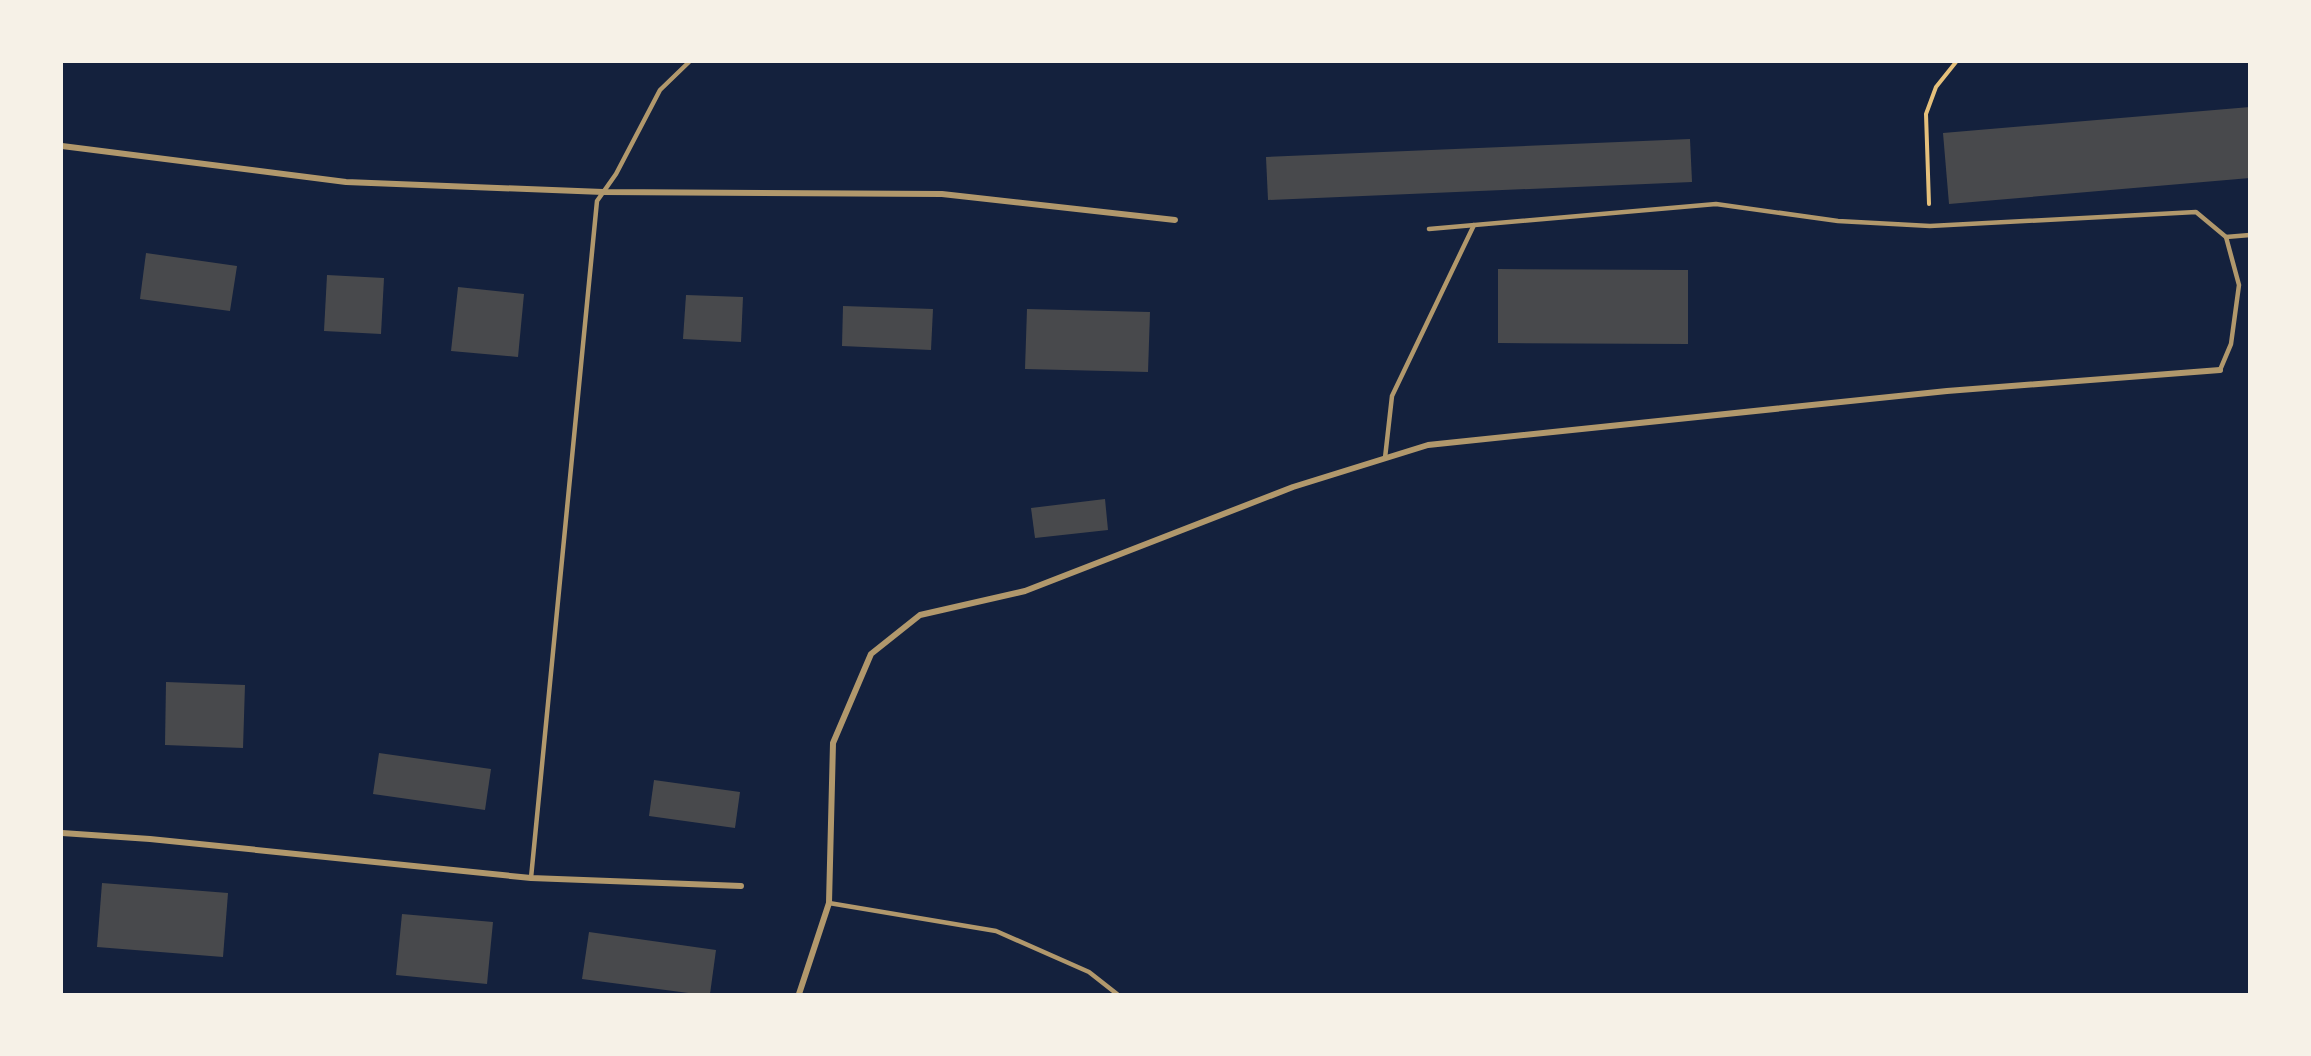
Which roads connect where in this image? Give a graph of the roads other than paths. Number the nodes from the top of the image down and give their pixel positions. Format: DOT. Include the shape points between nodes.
graph roads {
  1 [pos="689,62"];
  2 [pos="62,146"];
  3 [pos="603,192"];
  4 [pos="1175,220"];
  5 [pos="1474,225"];
  6 [pos="1429,229"];
  7 [pos="2250,235"];
  8 [pos="2226,237"];
  9 [pos="2220,370"];
  10 [pos="1385,458"];
  11 [pos="62,833"];
  12 [pos="531,878"];
  13 [pos="741,886"];
  14 [pos="829,903"];
  15 [pos="799,994"];
  16 [pos="1117,994"];
  1 -- 3 [label="lane" via="660,90"];
  2 -- 3 [label="street" via="346,182"];
  3 -- 4 [label="street" via="942,194"];
  3 -- 12 [label="lane" via="597,201"];
  5 -- 6 [label="lane"];
  5 -- 8 [label="lane" via="1716,204 1838,221 1930,226 2196,212"];
  5 -- 10 [label="lane" via="1392,396"];
  7 -- 8 [label="lane"];
  8 -- 9 [label="lane" via="2239,285 2231,344"];
  9 -- 10 [label="street" via="1947,391 1452,442"];
  10 -- 14 [label="street" via="1293,487 1025,591 920,615 871,654 833,743"];
  11 -- 12 [label="street"];
  12 -- 13 [label="street"];
  14 -- 15 [label="street"];
  14 -- 16 [label="lane" via="996,931 1089,972"];
}
